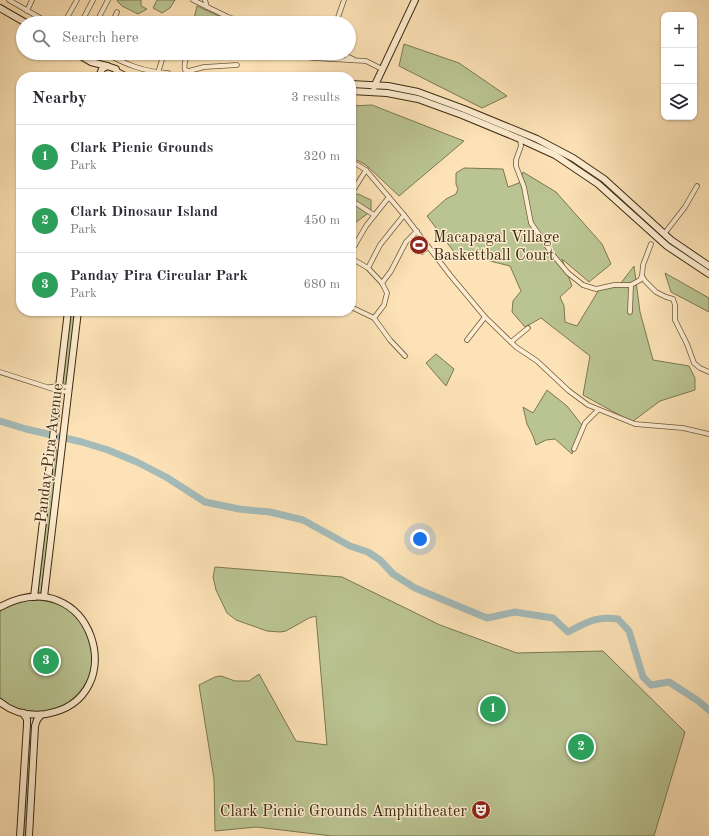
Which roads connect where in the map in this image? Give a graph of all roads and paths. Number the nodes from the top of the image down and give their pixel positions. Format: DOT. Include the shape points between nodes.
graph roads {
  1 [pos="9,0"];
  2 [pos="32,0"];
  3 [pos="77,0"];
  4 [pos="93,0"];
  5 [pos="108,0"];
  6 [pos="193,0"];
  7 [pos="205,0"];
  8 [pos="344,0"];
  9 [pos="415,0"];
  10 [pos="207,7"];
  11 [pos="0,8"];
  12 [pos="27,10"];
  13 [pos="117,12"];
  14 [pos="37,16"];
  15 [pos="68,16"];
  16 [pos="84,16"];
  17 [pos="100,16"];
  18 [pos="115,16"];
  19 [pos="226,16"];
  20 [pos="338,16"];
  21 [pos="16,17"];
  22 [pos="88,60"];
  23 [pos="118,60"];
  24 [pos="162,60"];
  25 [pos="185,60"];
  26 [pos="355,60"];
  27 [pos="91,62"];
  28 [pos="237,65"];
  29 [pos="107,66"];
  30 [pos="382,70"];
  31 [pos="97,72"];
  32 [pos="101,72"];
  33 [pos="117,72"];
  34 [pos="153,72"];
  35 [pos="158,72"];
  36 [pos="356,85"];
  37 [pos="374,89"];
  38 [pos="356,91"];
  39 [pos="520,139"];
  40 [pos="356,164"];
  41 [pos="366,170"];
  42 [pos="356,186"];
  43 [pos="697,186"];
  44 [pos="389,197"];
  45 [pos="356,203"];
  46 [pos="374,215"];
  47 [pos="404,215"];
  48 [pos="417,231"];
  49 [pos="664,234"];
  50 [pos="356,244"];
  51 [pos="651,244"];
  52 [pos="356,261"];
  53 [pos="709,266"];
  54 [pos="368,268"];
  55 [pos="709,274"];
  56 [pos="642,276"];
  57 [pos="382,283"];
  58 [pos="631,285"];
  59 [pos="356,309"];
  60 [pos="630,312"];
  61 [pos="67,316"];
  62 [pos="77,316"];
  63 [pos="485,316"];
  64 [pos="374,318"];
  65 [pos="528,328"];
  66 [pos="467,340"];
  67 [pos="510,342"];
  68 [pos="405,356"];
  69 [pos="0,372"];
  70 [pos="709,372"];
  71 [pos="59,388"];
  72 [pos="68,390"];
  73 [pos="598,410"];
  74 [pos="709,434"];
  75 [pos="574,449"];
  76 [pos="34,597"];
  77 [pos="44,597"];
  78 [pos="0,608"];
  79 [pos="0,702"];
  80 [pos="23,713"];
  81 [pos="41,715"];
  82 [pos="20,836"];
  83 [pos="29,836"];
  1 -- 12 [label="street"];
  2 -- 12 [label="street"];
  3 -- 15 [label="street"];
  4 -- 16 [label="street"];
  5 -- 17 [label="street"];
  6 -- 10 [label="street"];
  7 -- 10 [label="street"];
  8 -- 20 [label="street"];
  9 -- 30 [label="main road"];
  10 -- 19 [label="street"];
  11 -- 21 [label="main road"];
  12 -- 14 [label="street"];
  13 -- 18 [label="street"];
  22 -- 27 [label="main road"];
  23 -- 34 [label="street"];
  24 -- 35 [label="street"];
  25 -- 28 [label="street" via="185,70 189,71 204,67"];
  26 -- 30 [label="street" via="366,61"];
  27 -- 29 [label="main road"];
  27 -- 31 [label="main road"];
  29 -- 32 [label="main road"];
  29 -- 33 [label="main road" via="113,67"];
  30 -- 37 [label="main road"];
  36 -- 37 [label="main road"];
  37 -- 38 [label="main road"];
  37 -- 39 [label="main road" via="418,99"];
  37 -- 49 [label="main road" via="401,89 436,98 558,150 604,179"];
  39 -- 55 [label="main road" via="555,155 598,184 667,246"];
  39 -- 58 [label="street" via="516,166 524,187 531,223 553,255 568,273 583,285 596,289"];
  40 -- 41 [label="street"];
  41 -- 42 [label="street"];
  41 -- 44 [label="street"];
  43 -- 49 [label="street" via="685,207"];
  44 -- 46 [label="street"];
  44 -- 47 [label="street"];
  45 -- 46 [label="street"];
  46 -- 50 [label="street"];
  47 -- 48 [label="street"];
  47 -- 54 [label="street" via="380,245"];
  48 -- 57 [label="street" via="406,242"];
  48 -- 63 [label="street"];
  49 -- 53 [label="main road"];
  51 -- 56 [label="street"];
  52 -- 54 [label="street"];
  54 -- 57 [label="street"];
  56 -- 58 [label="street"];
  56 -- 70 [label="street" via="656,292 673,299 675,320 694,364"];
  57 -- 64 [label="street" via="387,293 386,298"];
  58 -- 60 [label="street"];
  59 -- 64 [label="street"];
  61 -- 71 [label="main road, Panday Pira Avenue"];
  62 -- 72 [label="main road, Panday Pira Avenue"];
  63 -- 66 [label="street"];
  63 -- 67 [label="street"];
  64 -- 68 [label="street"];
  65 -- 67 [label="street"];
  67 -- 73 [label="street" via="569,391"];
  69 -- 71 [label="street"];
  71 -- 72 [label="street"];
  71 -- 76 [label="main road, Panday Pira Avenue"];
  72 -- 77 [label="main road, Panday Pira Avenue"];
  73 -- 74 [label="street" via="635,424 682,428"];
  73 -- 75 [label="street" via="585,423"];
  76 -- 77 [label="main road"];
  76 -- 78 [label="main road" via="16,600"];
  77 -- 81 [label="main road" via="65,604 83,620 93,640 95,664 92,676 81,696 62,709"];
  79 -- 80 [label="main road" via="12,710"];
  80 -- 81 [label="main road"];
  80 -- 82 [label="main road" via="27,722"];
  81 -- 83 [label="main road" via="35,726"];
}
